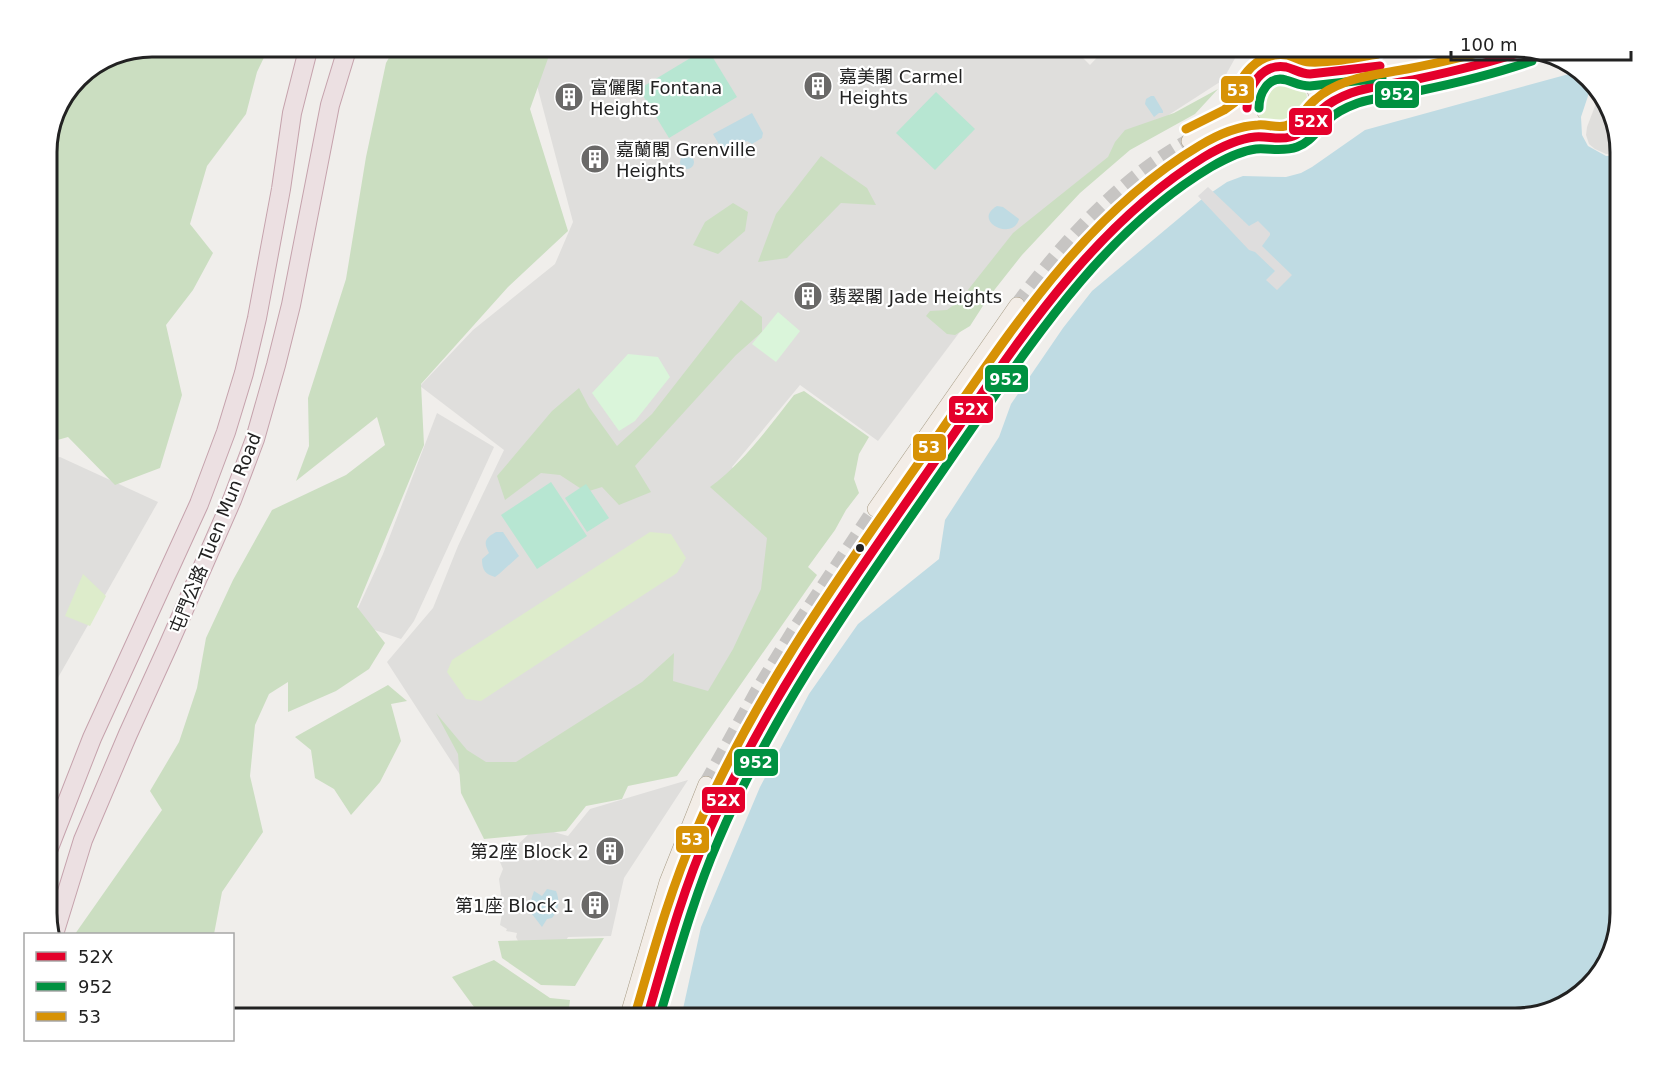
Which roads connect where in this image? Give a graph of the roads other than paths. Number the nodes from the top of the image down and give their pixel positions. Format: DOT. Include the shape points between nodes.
graph roads {
  1 [pos="306,57"];
  2 [pos="345,57"];
  3 [pos="1266,57"];
  4 [pos="1424,57"];
  5 [pos="1505,57"];
  6 [pos="1272,69"];
  7 [pos="1303,74"];
  8 [pos="1247,108"];
  9 [pos="1315,115"];
  10 [pos="1272,137"];
  11 [pos="1189,141"];
  12 [pos="1017,305"];
  13 [pos="1025,334"];
  14 [pos="963,383"];
  15 [pos="875,509"];
  16 [pos="706,784"];
  17 [pos="57,827"];
  18 [pos="58,922"];
  19 [pos="630,1008"];
  20 [pos="650,1008"];
  1 -- 17 [label="highway, 屯門公路 Tuen Mun Road" via="292,112 257,318 229,423 199,504 92,738"];
  2 -- 18 [label="highway, 屯門公路 Tuen Mun Road" via="330,105 291,305 255,439 83,840"];
  3 -- 6 [label="street"];
  4 -- 7 [label="main road" via="1353,71"];
  5 -- 9 [label="main road" via="1455,72 1353,92"];
  6 -- 7 [label="main road" via="1282,67"];
  6 -- 8 [label="main road" via="1252,83"];
  7 -- 9 [label="main road" via="1316,92"];
  8 -- 10 [label="main road" via="1255,126"];
  8 -- 11 [label="main road"];
  9 -- 10 [label="main road" via="1303,131 1283,138"];
  10 -- 13 [label="main road" via="1232,142 1174,175 1111,231"];
  12 -- 14 [label="main road"];
  13 -- 14 [label="street" via="986,378 974,384"];
  13 -- 20 [label="main road" via="846,591 750,746 691,874"];
  14 -- 15 [label="main road"];
  16 -- 19 [label="main road" via="667,882"];
}
